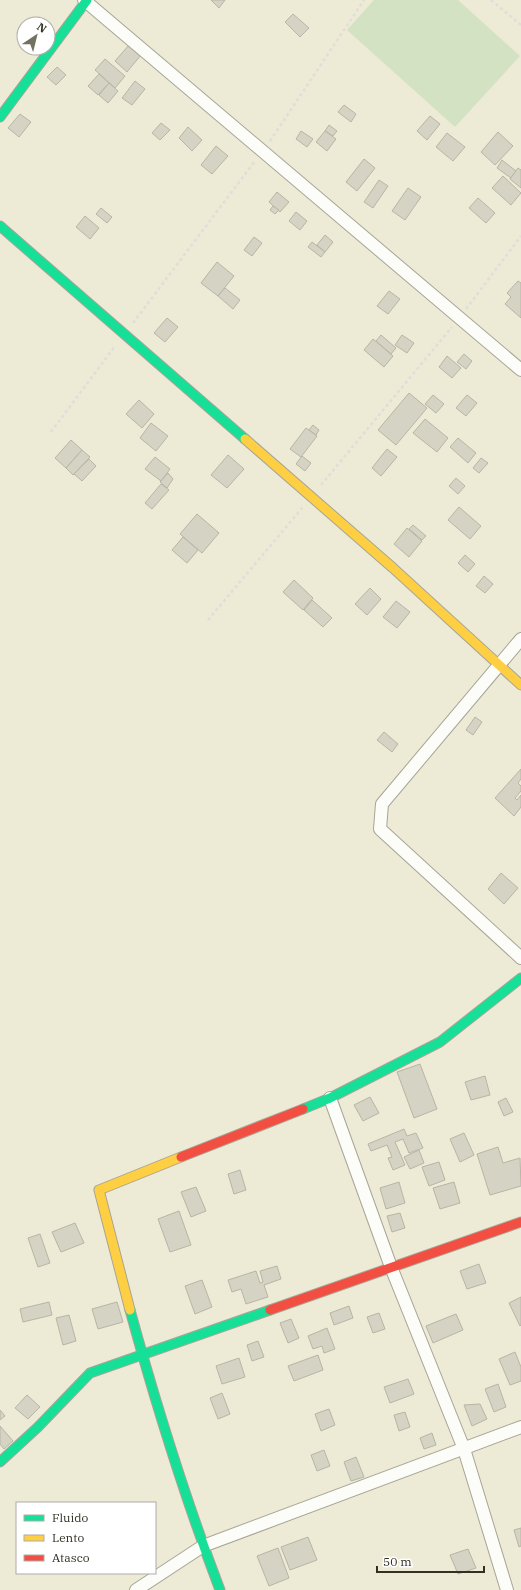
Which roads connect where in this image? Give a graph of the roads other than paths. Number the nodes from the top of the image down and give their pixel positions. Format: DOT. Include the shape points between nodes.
graph roads {
  1 [pos="86,1"];
  2 [pos="0,118"];
  3 [pos="0,226"];
  4 [pos="521,370"];
  5 [pos="521,639"];
  6 [pos="500,665"];
  7 [pos="521,685"];
  8 [pos="521,958"];
  9 [pos="521,978"];
  10 [pos="330,1098"];
  11 [pos="521,1222"];
  12 [pos="391,1267"];
  13 [pos="141,1355"];
  14 [pos="521,1428"];
  15 [pos="464,1449"];
  16 [pos="0,1462"];
  17 [pos="203,1546"];
  18 [pos="136,1590"];
  19 [pos="220,1590"];
  20 [pos="508,1590"];
  1 -- 2 [label="street"];
  1 -- 4 [label="street"];
  3 -- 6 [label="street" via="312,496"];
  5 -- 6 [label="street"];
  6 -- 7 [label="street"];
  6 -- 8 [label="street" via="382,804 380,829"];
  9 -- 10 [label="street" via="440,1042"];
  10 -- 12 [label="street"];
  10 -- 13 [label="street" via="99,1190"];
  11 -- 12 [label="street"];
  12 -- 13 [label="street"];
  12 -- 15 [label="street"];
  13 -- 16 [label="street" via="90,1373"];
  13 -- 17 [label="street"];
  14 -- 15 [label="street"];
  15 -- 17 [label="street"];
  15 -- 20 [label="street"];
  17 -- 18 [label="street"];
  17 -- 19 [label="street"];
}
